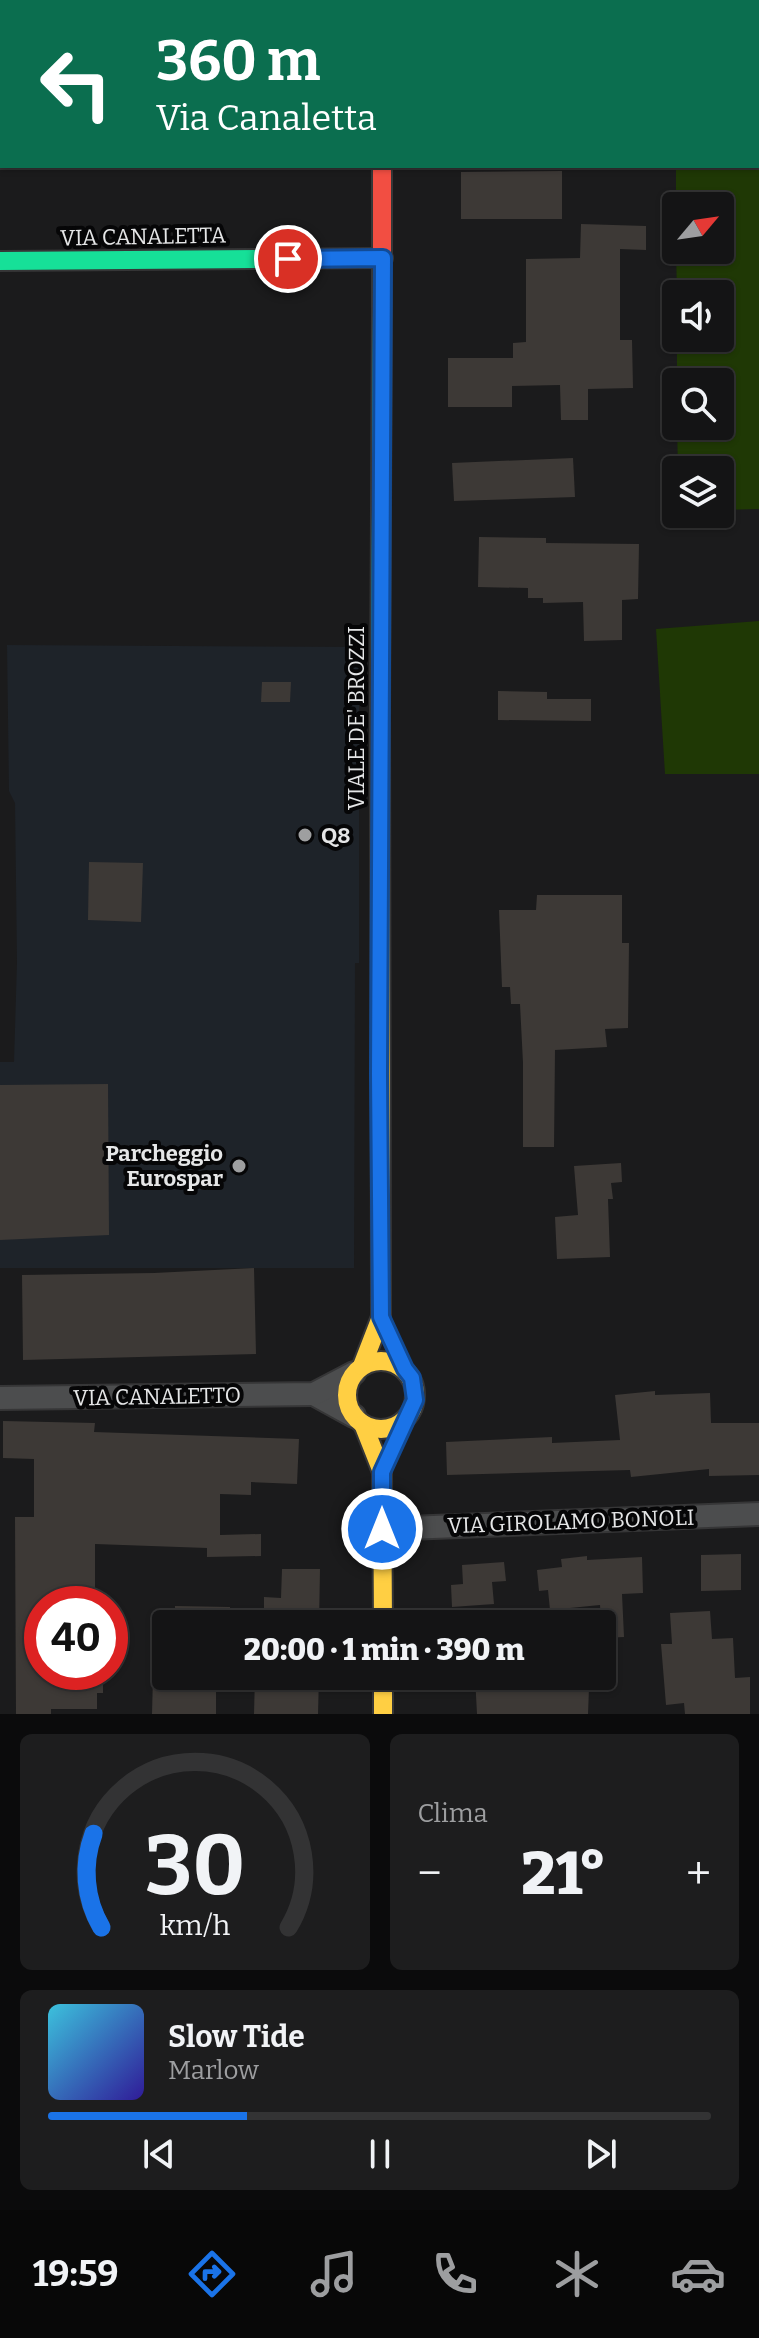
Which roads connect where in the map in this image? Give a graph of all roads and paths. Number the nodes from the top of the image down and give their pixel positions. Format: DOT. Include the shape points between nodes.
graph roads {
  1 [pos="382,168"];
  2 [pos="383,258"];
  3 [pos="0,261"];
  4 [pos="381,1317"];
  5 [pos="405,1369"];
  6 [pos="358,1370"];
  7 [pos="314,1394"];
  8 [pos="0,1398"];
  9 [pos="359,1420"];
  10 [pos="405,1420"];
  11 [pos="382,1472"];
  12 [pos="759,1514"];
  13 [pos="382,1529"];
  14 [pos="383,1610"];
  15 [pos="383,1690"];
  16 [pos="383,1714"];
  1 -- 2 [label="street, VIALE DE' BROZZI"];
  2 -- 3 [label="street, VIA CANALETTA"];
  2 -- 4 [label="street, VIALE DE' BROZZI"];
  4 -- 5 [label="street, VIALE DE' BROZZI"];
  4 -- 6 [label="street, VIALE DE' BROZZI"];
  5 -- 6 [label="street" via="384,1360"];
  5 -- 10 [label="street, VIALE DE' BROZZI" via="415,1389"];
  6 -- 7 [label="street, VIA CANALETTO"];
  6 -- 9 [label="street, VIALE DE' BROZZI" via="347,1395"];
  7 -- 8 [label="street, VIA CANALETTO"];
  7 -- 9 [label="street, VIA CANALETTO"];
  9 -- 10 [label="street" via="373,1429"];
  9 -- 11 [label="street, VIALE DE' BROZZI"];
  10 -- 11 [label="street, VIALE DE' BROZZI"];
  11 -- 13 [label="street, VIALE DE' BROZZI"];
  12 -- 13 [label="street, VIA GIROLAMO BONOLI"];
  13 -- 14 [label="street, VIALE DE' BROZZI"];
  15 -- 16 [label="street"];
}
